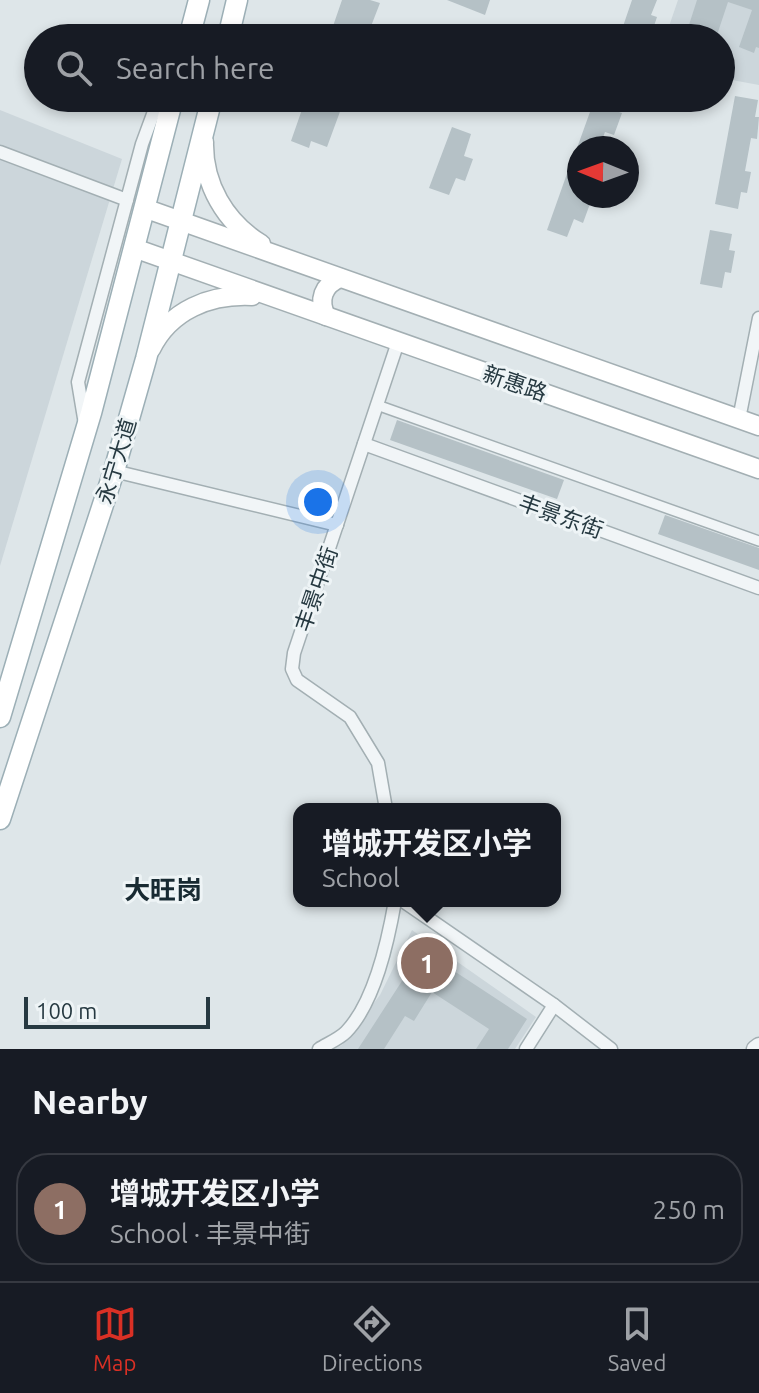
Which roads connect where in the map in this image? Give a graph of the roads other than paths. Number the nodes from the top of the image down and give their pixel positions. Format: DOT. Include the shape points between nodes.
graph roads {
  1 [pos="199,0"];
  2 [pos="237,0"];
  3 [pos="193,24"];
  4 [pos="231,24"];
  5 [pos="154,112"];
  6 [pos="168,112"];
  7 [pos="209,112"];
  8 [pos="205,129"];
  9 [pos="0,152"];
  10 [pos="136,204"];
  11 [pos="180,221"];
  12 [pos="134,248"];
  13 [pos="284,258"];
  14 [pos="170,261"];
  15 [pos="340,278"];
  16 [pos="270,296"];
  17 [pos="326,316"];
  18 [pos="759,318"];
  19 [pos="398,342"];
  20 [pos="146,359"];
  21 [pos="377,405"];
  22 [pos="739,419"];
  23 [pos="759,426"];
  24 [pos="86,429"];
  25 [pos="364,444"];
  26 [pos="759,469"];
  27 [pos="114,471"];
  28 [pos="337,525"];
  29 [pos="759,541"];
  30 [pos="759,588"];
  31 [pos="0,717"];
  32 [pos="385,803"];
  33 [pos="0,819"];
  34 [pos="394,907"];
  35 [pos="412,907"];
  36 [pos="554,1005"];
  37 [pos="319,1049"];
  38 [pos="526,1049"];
  39 [pos="611,1049"];
  1 -- 3 [label="main road"];
  2 -- 4 [label="main road"];
  5 -- 10 [label="street" via="142,144"];
  6 -- 10 [label="main road, 永宁大道"];
  7 -- 8 [label="main road, 永宁大道"];
  8 -- 11 [label="main road, 永宁大道"];
  8 -- 13 [label="main road" via="208,177 218,200 249,237"];
  9 -- 10 [label="street"];
  10 -- 11 [label="main road"];
  10 -- 12 [label="main road, 永宁大道"];
  10 -- 24 [label="street" via="78,382"];
  11 -- 13 [label="main road"];
  11 -- 14 [label="main road, 永宁大道"];
  12 -- 14 [label="main road, 新惠路"];
  12 -- 24 [label="main road, 永宁大道"];
  13 -- 15 [label="main road, 新惠路"];
  14 -- 16 [label="main road, 新惠路"];
  14 -- 20 [label="main road, 永宁大道"];
  15 -- 17 [label="main road" via="323,292"];
  15 -- 22 [label="main road, 新惠路"];
  16 -- 17 [label="main road, 新惠路"];
  16 -- 20 [label="main road" via="238,295 200,303 167,325"];
  17 -- 19 [label="main road, 新惠路"];
  18 -- 22 [label="street"];
  19 -- 21 [label="street, 丰景中街"];
  19 -- 26 [label="main road, 新惠路"];
  20 -- 27 [label="main road, 永宁大道"];
  21 -- 25 [label="street, 丰景中街"];
  21 -- 29 [label="street"];
  22 -- 23 [label="main road, 新惠路"];
  24 -- 31 [label="main road, 永宁大道"];
  25 -- 28 [label="street, 丰景中街"];
  25 -- 30 [label="street, 丰景东街"];
  27 -- 28 [label="street"];
  27 -- 33 [label="main road, 永宁大道"];
  28 -- 32 [label="street, 丰景中街" via="292,669 297,680 350,717 378,763"];
  34 -- 37 [label="street" via="382,959 361,1009 345,1033"];
  35 -- 36 [label="street"];
  36 -- 38 [label="street"];
  36 -- 39 [label="street"];
}
